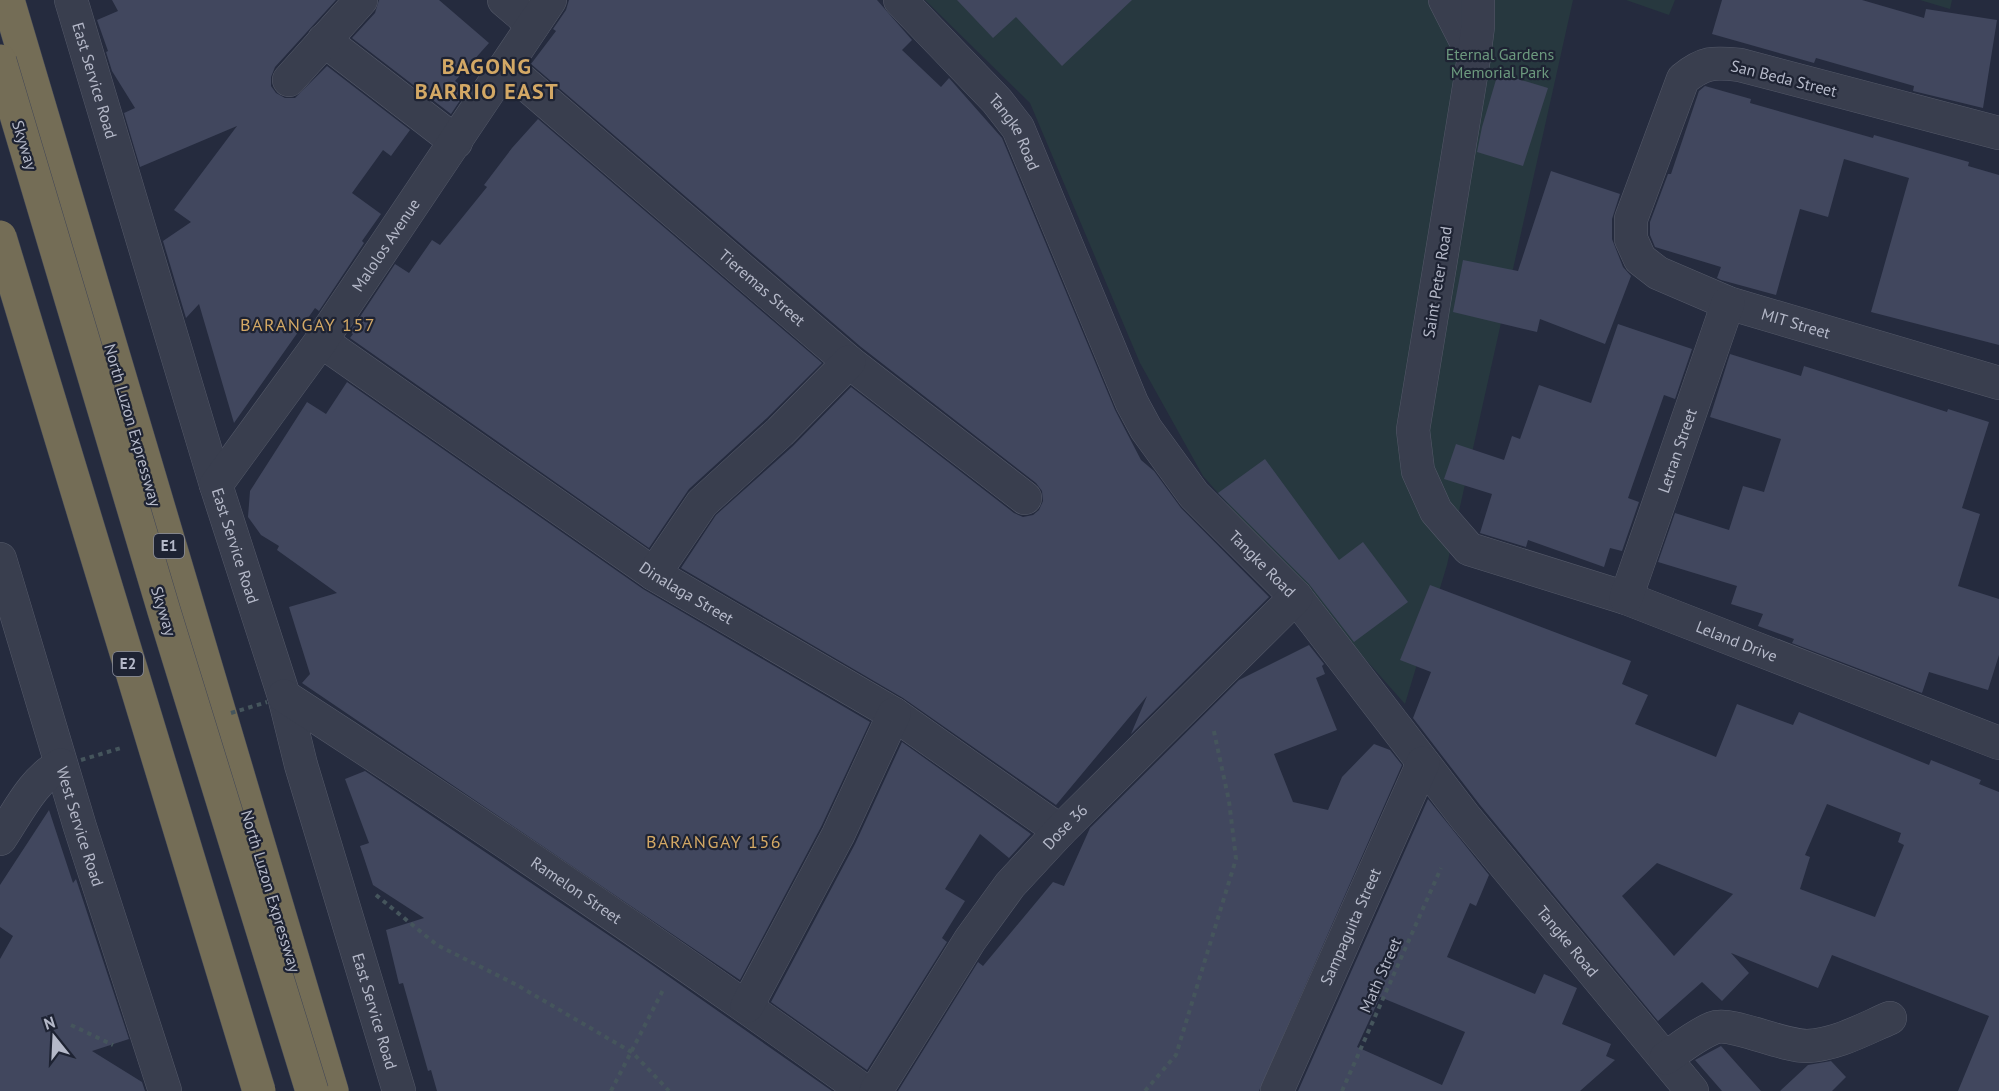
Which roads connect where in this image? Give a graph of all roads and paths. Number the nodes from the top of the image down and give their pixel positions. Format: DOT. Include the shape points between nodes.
graph roads {
  1 [pos="8,0"];
  2 [pos="361,0"];
  3 [pos="504,0"];
  4 [pos="900,0"];
  5 [pos="1445,0"];
  6 [pos="1478,0"];
  7 [pos="82,5"];
  8 [pos="542,13"];
  9 [pos="324,40"];
  10 [pos="1474,57"];
  11 [pos="0,61"];
  12 [pos="506,67"];
  13 [pos="289,80"];
  14 [pos="1999,133"];
  15 [pos="456,142"];
  16 [pos="1631,219"];
  17 [pos="0,237"];
  18 [pos="0,290"];
  19 [pos="1728,303"];
  20 [pos="321,341"];
  21 [pos="849,362"];
  22 [pos="1999,383"];
  23 [pos="216,485"];
  24 [pos="1024,498"];
  25 [pos="1469,549"];
  26 [pos="0,559"];
  27 [pos="654,574"];
  28 [pos="1296,597"];
  29 [pos="1626,598"];
  30 [pos="1205,688"];
  31 [pos="284,696"];
  32 [pos="894,714"];
  33 [pos="1999,743"];
  34 [pos="1423,763"];
  35 [pos="61,765"];
  36 [pos="1060,831"];
  37 [pos="0,839"];
  38 [pos="332,862"];
  39 [pos="1440,868"];
  40 [pos="683,963"];
  41 [pos="747,1006"];
  42 [pos="1890,1018"];
  43 [pos="71,1024"];
  44 [pos="151,1048"];
  45 [pos="633,1053"];
  46 [pos="1666,1058"];
  47 [pos="165,1091"];
  48 [pos="243,1091"];
  49 [pos="259,1091"];
  50 [pos="312,1091"];
  51 [pos="332,1091"];
  52 [pos="399,1091"];
  53 [pos="611,1091"];
  54 [pos="669,1091"];
  55 [pos="864,1091"];
  56 [pos="876,1091"];
  57 [pos="1145,1091"];
  58 [pos="1276,1091"];
  59 [pos="1342,1091"];
  60 [pos="1692,1091"];
  1 -- 51 [label="highway, North Luzon Expressway / E1"];
  2 -- 9 [label="street"];
  3 -- 8 [label="street"];
  4 -- 28 [label="street, Tangke Road" via="1018,128 1146,429 1194,495"];
  5 -- 10 [label="street"];
  6 -- 10 [label="street, Saint Peter Road"];
  7 -- 23 [label="street, East Service Road"];
  8 -- 12 [label="street, Malolos Avenue"];
  9 -- 13 [label="street"];
  9 -- 15 [label="street"];
  10 -- 25 [label="street, Saint Peter Road" via="1413,429 1418,471 1436,511"];
  11 -- 50 [label="highway, Skyway, bridge"];
  12 -- 15 [label="street, Malolos Avenue"];
  12 -- 21 [label="street, Tieremas Street"];
  14 -- 16 [label="street, San Beda Street" via="1740,65 1700,65 1683,79"];
  15 -- 20 [label="street, Malolos Avenue"];
  16 -- 19 [label="street, MIT Street" via="1631,239 1640,259 1658,273"];
  17 -- 49 [label="highway, E2, bridge"];
  18 -- 48 [label="highway"];
  19 -- 22 [label="street, MIT Street"];
  19 -- 29 [label="street, Letran Street"];
  20 -- 23 [label="street, Malolos Avenue"];
  20 -- 27 [label="street, Dinalaga Street"];
  21 -- 24 [label="street, Tieremas Street"];
  21 -- 27 [label="street" via="780,432 702,502"];
  23 -- 31 [label="street, East Service Road"];
  25 -- 29 [label="street, Leland Drive"];
  26 -- 35 [label="street, West Service Road"];
  27 -- 32 [label="street, Dinalaga Street"];
  28 -- 30 [label="street, Dose 36"];
  28 -- 34 [label="street, Tangke Road"];
  29 -- 33 [label="street, Leland Drive"];
  30 -- 36 [label="street, Dose 36"];
  30 -- 57 [label="path" via="1229,801 1236,859 1176,1055"];
  31 -- 38 [label="street, East Service Road"];
  31 -- 40 [label="street, Ramelon Street"];
  32 -- 36 [label="street, Dinalaga Street"];
  32 -- 41 [label="street" via="833,844"];
  34 -- 46 [label="street, Tangke Road"];
  34 -- 58 [label="street, Sampaguita Street"];
  35 -- 37 [label="street" via="48,771 37,784"];
  35 -- 44 [label="street, West Service Road"];
  36 -- 56 [label="street, Dose 36" via="1010,885 970,940"];
  38 -- 45 [label="path" via="437,945 517,985"];
  38 -- 52 [label="street, East Service Road"];
  39 -- 59 [label="path, Math Street"];
  40 -- 41 [label="street, Ramelon Street"];
  40 -- 45 [label="path" via="650,1011"];
  41 -- 55 [label="street, Ramelon Street"];
  42 -- 46 [label="street" via="1838,1040 1809,1046 1714,1027"];
  43 -- 44 [label="path" via="127,1052"];
  44 -- 47 [label="street, West Service Road"];
  45 -- 53 [label="path"];
  45 -- 54 [label="path"];
  46 -- 60 [label="street, Tangke Road"];
}
